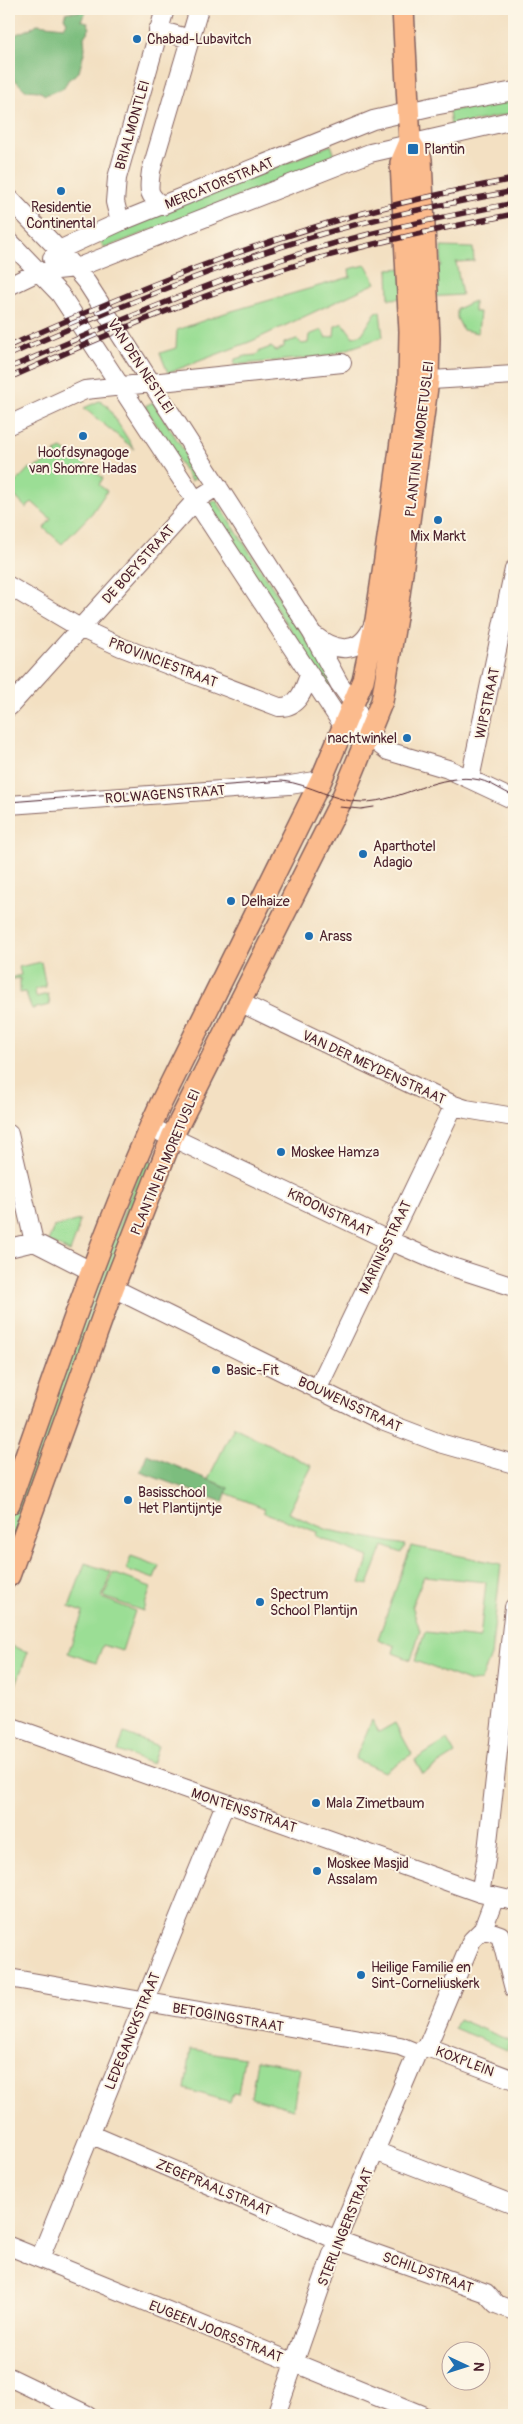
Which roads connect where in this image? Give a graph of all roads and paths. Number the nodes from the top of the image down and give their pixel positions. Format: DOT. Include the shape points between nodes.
graph roads {
  1 [pos="164,9"];
  2 [pos="199,9"];
  3 [pos="404,9"];
  4 [pos="158,30"];
  5 [pos="190,39"];
  6 [pos="514,92"];
  7 [pos="409,112"];
  8 [pos="514,120"];
  9 [pos="410,142"];
  10 [pos="9,198"];
  11 [pos="162,206"];
  12 [pos="120,222"];
  13 [pos="9,241"];
  14 [pos="59,250"];
  15 [pos="76,268"];
  16 [pos="38,272"];
  17 [pos="9,286"];
  18 [pos="342,363"];
  19 [pos="514,375"];
  20 [pos="418,381"];
  21 [pos="159,382"];
  22 [pos="122,386"];
  23 [pos="9,425"];
  24 [pos="218,486"];
  25 [pos="196,500"];
  26 [pos="514,569"];
  27 [pos="9,586"];
  28 [pos="376,620"];
  29 [pos="80,628"];
  30 [pos="312,633"];
  31 [pos="309,675"];
  32 [pos="354,704"];
  33 [pos="9,708"];
  34 [pos="344,727"];
  35 [pos="367,735"];
  36 [pos="470,779"];
  37 [pos="321,780"];
  38 [pos="514,800"];
  39 [pos="9,805"];
  40 [pos="239,1002"];
  41 [pos="454,1105"];
  42 [pos="514,1117"];
  43 [pos="150,1127"];
  44 [pos="9,1134"];
  45 [pos="172,1137"];
  46 [pos="388,1240"];
  47 [pos="34,1242"];
  48 [pos="9,1248"];
  49 [pos="92,1271"];
  50 [pos="514,1287"];
  51 [pos="113,1288"];
  52 [pos="317,1390"];
  53 [pos="514,1464"];
  54 [pos="9,1504"];
  55 [pos="9,1576"];
  56 [pos="514,1607"];
  57 [pos="9,1726"];
  58 [pos="225,1804"];
  59 [pos="488,1895"];
  60 [pos="514,1900"];
  61 [pos="483,1929"];
  62 [pos="9,1978"];
  63 [pos="514,1989"];
  64 [pos="144,2002"];
  65 [pos="422,2050"];
  66 [pos="514,2080"];
  67 [pos="90,2134"];
  68 [pos="375,2151"];
  69 [pos="514,2205"];
  70 [pos="337,2240"];
  71 [pos="9,2246"];
  72 [pos="40,2258"];
  73 [pos="514,2311"];
  74 [pos="294,2363"];
  75 [pos="9,2377"];
  76 [pos="88,2415"];
  77 [pos="276,2415"];
  78 [pos="422,2415"];
  1 -- 4 [label="street, BRIALMONTLEI"];
  2 -- 5 [label="street"];
  3 -- 7 [label="main road, PLANTIN EN MORETUSLEI"];
  4 -- 5 [label="street"];
  4 -- 12 [label="street, BRIALMONTLEI" via="117,178 114,202"];
  5 -- 11 [label="street" via="151,171 151,197"];
  6 -- 7 [label="street, MERCATORSTRAAT"];
  7 -- 9 [label="main road, PLANTIN EN MORETUSLEI"];
  7 -- 11 [label="street, MERCATORSTRAAT" via="373,120"];
  8 -- 9 [label="street, MERCATORSTRAAT"];
  9 -- 15 [label="street, MERCATORSTRAAT" via="370,153"];
  9 -- 20 [label="main road, PLANTIN EN MORETUSLEI" via="400,162 410,331"];
  10 -- 14 [label="street, VAN DEN NESTLEI"];
  11 -- 12 [label="street, MERCATORSTRAAT"];
  12 -- 14 [label="street, MERCATORSTRAAT"];
  13 -- 16 [label="street, VAN DEN NESTLEI"];
  14 -- 15 [label="street, VAN DEN NESTLEI"];
  14 -- 16 [label="street, MERCATORSTRAAT"];
  15 -- 16 [label="street, MERCATORSTRAAT"];
  15 -- 21 [label="street, VAN DEN NESTLEI"];
  16 -- 17 [label="street, MERCATORSTRAAT"];
  16 -- 22 [label="street, VAN DEN NESTLEI" via="60,294"];
  18 -- 21 [label="street"];
  19 -- 20 [label="street"];
  20 -- 28 [label="main road, PLANTIN EN MORETUSLEI"];
  20 -- 35 [label="main road, PLANTIN EN MORETUSLEI" via="388,673 382,701"];
  21 -- 22 [label="street"];
  21 -- 24 [label="street, VAN DEN NESTLEI"];
  22 -- 23 [label="street" via="85,390"];
  22 -- 25 [label="street, VAN DEN NESTLEI"];
  24 -- 25 [label="street"];
  24 -- 30 [label="street, VAN DEN NESTLEI"];
  25 -- 29 [label="street, DE BOEYSTRAAT"];
  25 -- 31 [label="street, VAN DEN NESTLEI"];
  26 -- 36 [label="street, WIPSTRAAT"];
  27 -- 29 [label="street, PROVINCIESTRAAT"];
  28 -- 30 [label="street" via="364,640 354,647 334,648"];
  28 -- 32 [label="main road, PLANTIN EN MORETUSLEI" via="363,680"];
  29 -- 31 [label="street, PROVINCIESTRAAT" via="121,647 279,707 297,701"];
  29 -- 33 [label="street, DE BOEYSTRAAT"];
  30 -- 32 [label="street, VAN DEN NESTLEI"];
  31 -- 34 [label="street, VAN DEN NESTLEI"];
  32 -- 34 [label="main road, PLANTIN EN MORETUSLEI"];
  32 -- 35 [label="street"];
  34 -- 35 [label="street"];
  34 -- 37 [label="main road, PLANTIN EN MORETUSLEI"];
  35 -- 36 [label="street" via="388,751"];
  35 -- 40 [label="main road, PLANTIN EN MORETUSLEI" via="339,807"];
  36 -- 38 [label="street"];
  37 -- 39 [label="street, ROLWAGENSTRAAT"];
  37 -- 43 [label="main road, PLANTIN EN MORETUSLEI"];
  40 -- 41 [label="street, VAN DER MEYDENSTRAAT"];
  40 -- 45 [label="main road, PLANTIN EN MORETUSLEI"];
  41 -- 42 [label="street, VAN DER MEYDENSTRAAT"];
  41 -- 46 [label="street, MARINISSTRAAT"];
  43 -- 45 [label="street, KROONSTRAAT"];
  43 -- 49 [label="main road, PLANTIN EN MORETUSLEI"];
  44 -- 47 [label="street"];
  45 -- 46 [label="street, KROONSTRAAT"];
  45 -- 51 [label="main road, PLANTIN EN MORETUSLEI"];
  46 -- 50 [label="street, KROONSTRAAT" via="446,1265"];
  46 -- 52 [label="street, MARINISSTRAAT"];
  47 -- 48 [label="street"];
  47 -- 49 [label="street"];
  49 -- 54 [label="main road, PLANTIN EN MORETUSLEI"];
  51 -- 52 [label="street, BOUWENSSTRAAT"];
  51 -- 55 [label="main road, PLANTIN EN MORETUSLEI"];
  52 -- 53 [label="street, BOUWENSSTRAAT" via="382,1421 440,1443"];
  56 -- 59 [label="street, KOXPLEIN" via="486,1860"];
  57 -- 58 [label="street, MONTENSSTRAAT"];
  58 -- 59 [label="street, MONTENSSTRAAT"];
  58 -- 64 [label="street, LEDEGANCKSTRAAT"];
  59 -- 60 [label="street, MONTENSSTRAAT"];
  59 -- 61 [label="street, KOXPLEIN"];
  61 -- 63 [label="street" via="500,1935"];
  61 -- 65 [label="street, KOXPLEIN" via="472,1940"];
  62 -- 64 [label="street, BETOGINGSTRAAT"];
  64 -- 65 [label="street, BETOGINGSTRAAT"];
  64 -- 67 [label="street, LEDEGANCKSTRAAT"];
  65 -- 66 [label="street, KOXPLEIN"];
  65 -- 68 [label="street, STERLINGERSTRAAT"];
  67 -- 70 [label="street, ZEGEPRAALSTRAAT"];
  67 -- 72 [label="street, LEDEGANCKSTRAAT"];
  68 -- 69 [label="street"];
  68 -- 70 [label="street, STERLINGERSTRAAT"];
  70 -- 73 [label="street, SCHILDSTRAAT" via="486,2293 496,2304"];
  70 -- 74 [label="street, STERLINGERSTRAAT"];
  71 -- 72 [label="street, EUGEEN JOORSSTRAAT"];
  72 -- 74 [label="street, EUGEEN JOORSSTRAAT"];
  74 -- 77 [label="street, STERLINGERSTRAAT"];
  74 -- 78 [label="street, EUGEEN JOORSSTRAAT"];
  75 -- 76 [label="street"];
}
